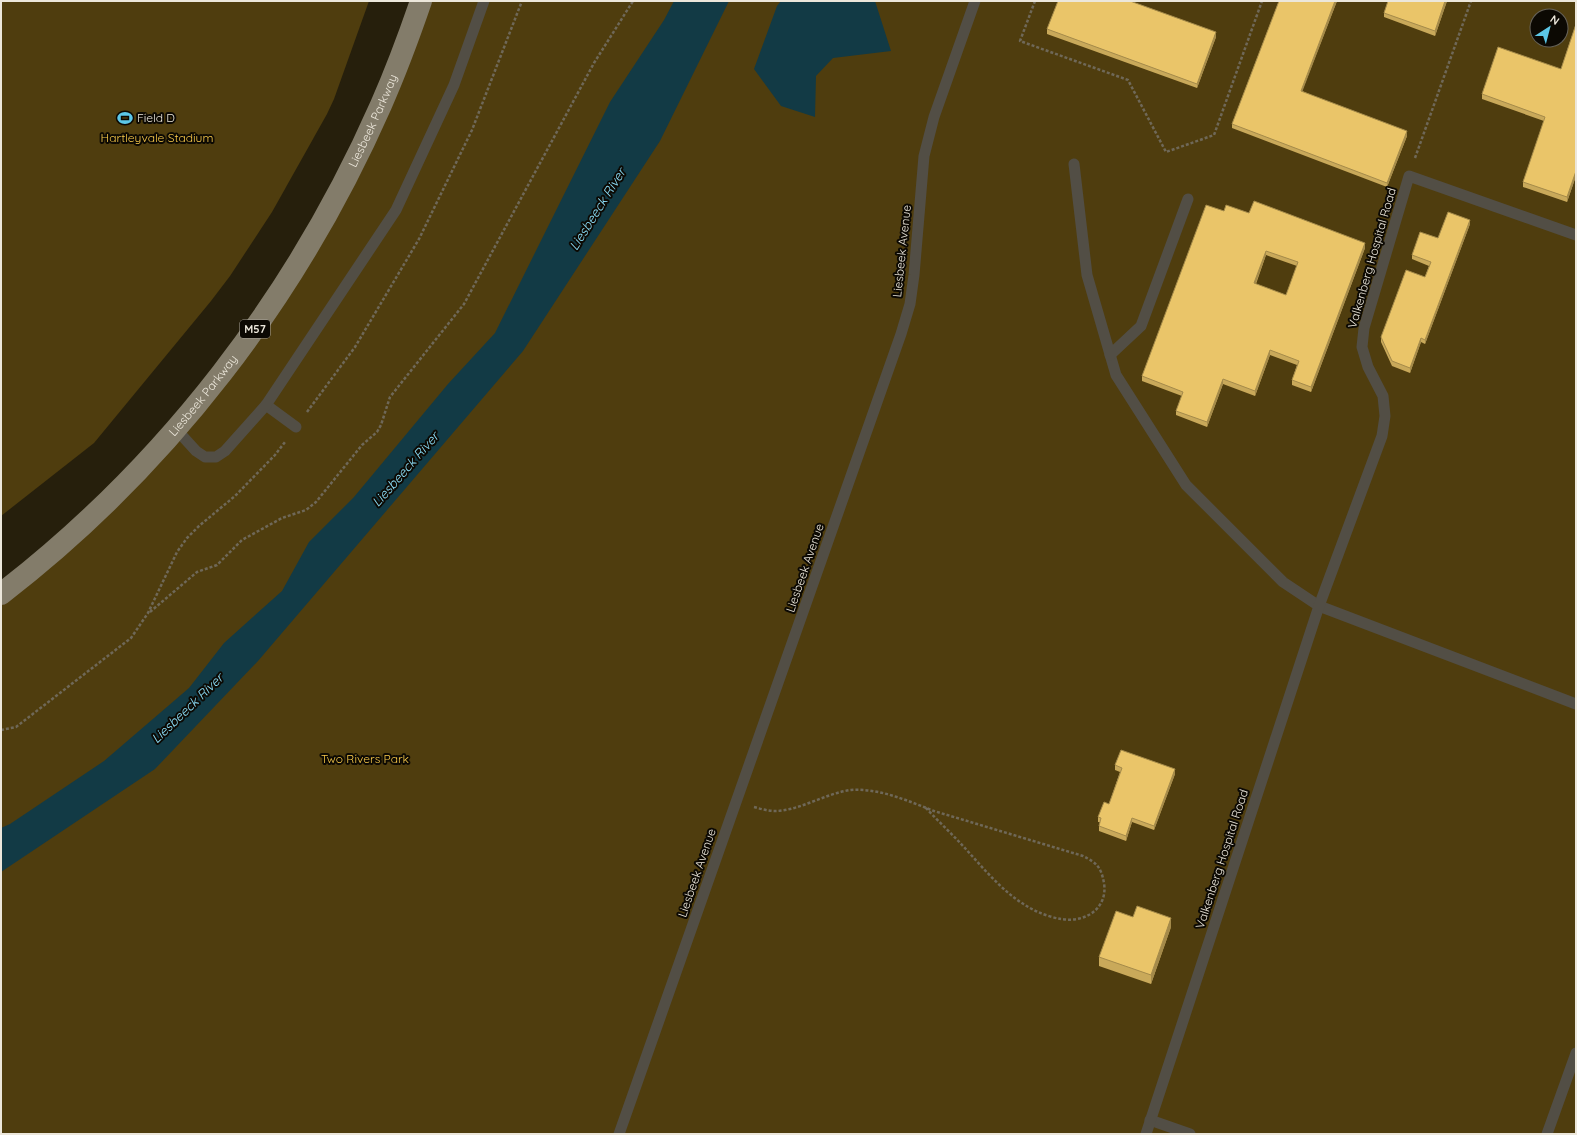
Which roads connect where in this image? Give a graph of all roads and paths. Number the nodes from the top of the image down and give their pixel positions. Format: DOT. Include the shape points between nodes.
graph roads {
  1 [pos="421,1"];
  2 [pos="482,1"];
  3 [pos="522,1"];
  4 [pos="633,1"];
  5 [pos="975,1"];
  6 [pos="1035,1"];
  7 [pos="1262,1"];
  8 [pos="1471,1"];
  9 [pos="1074,164"];
  10 [pos="1409,176"];
  11 [pos="1188,199"];
  12 [pos="1576,235"];
  13 [pos="1110,355"];
  14 [pos="266,406"];
  15 [pos="296,428"];
  16 [pos="176,430"];
  17 [pos="1,594"];
  18 [pos="1319,606"];
  19 [pos="148,613"];
  20 [pos="1576,704"];
  21 [pos="1,730"];
  22 [pos="736,802"];
  23 [pos="924,807"];
  24 [pos="1576,1053"];
  25 [pos="1150,1120"];
  26 [pos="619,1134"];
  27 [pos="1146,1134"];
  28 [pos="1190,1134"];
  29 [pos="1547,1134"];
  1 -- 16 [label="main road, Liesbeek Parkway / M57" via="382,104 321,225 258,326"];
  2 -- 14 [label="lane" via="454,85 396,210"];
  3 -- 15 [label="path" via="472,130 419,239 355,347"];
  4 -- 19 [label="path" via="590,70 464,304 390,397 377,432 362,445 316,502 306,510 282,518 242,540 217,565 197,572"];
  5 -- 22 [label="lane, Liesbeek Avenue" via="934,117 924,156 914,275 902,334"];
  6 -- 7 [label="path" via="1020,42 1128,80 1166,152 1214,135"];
  8 -- 10 [label="path"];
  9 -- 13 [label="lane" via="1087,275"];
  10 -- 12 [label="lane, Valkenberg Hospital Road"];
  10 -- 18 [label="lane, Valkenberg Hospital Road" via="1364,328 1362,346 1368,367 1383,396 1385,416 1382,436"];
  11 -- 13 [label="lane" via="1141,326"];
  13 -- 18 [label="lane" via="1116,375 1186,485 1283,582"];
  14 -- 15 [label="lane"];
  14 -- 16 [label="lane" via="225,451 216,457 205,457 196,451"];
  15 -- 19 [label="path" via="275,455 235,496 187,538 177,552"];
  16 -- 17 [label="main road, Liesbeek Parkway / M57" via="78,530"];
  18 -- 20 [label="lane"];
  18 -- 25 [label="lane, Valkenberg Hospital Road"];
  19 -- 21 [label="path" via="131,638 16,727"];
  22 -- 23 [label="path" via="777,811 850,790 868,790"];
  22 -- 26 [label="lane, Liesbeek Avenue"];
  23 -- 23 [label="path" via="1083,856 1094,862 1101,870 1105,890 1103,902 1098,909 1086,916 1071,920 1051,916 1021,903 1007,892"];
  24 -- 29 [label="lane"];
  25 -- 27 [label="lane, Valkenberg Hospital Road"];
  25 -- 28 [label="lane"];
}
